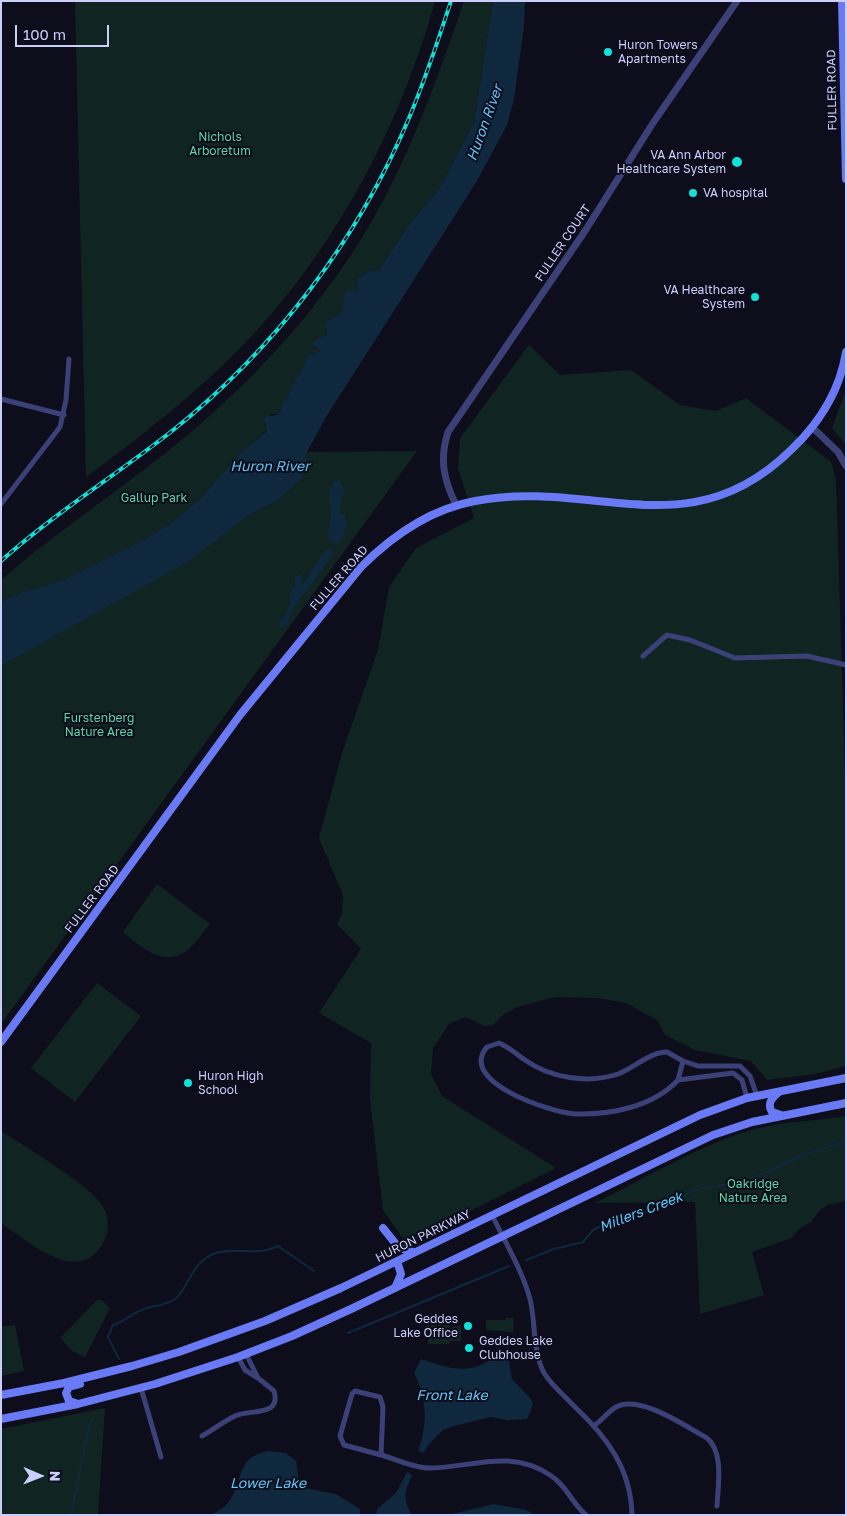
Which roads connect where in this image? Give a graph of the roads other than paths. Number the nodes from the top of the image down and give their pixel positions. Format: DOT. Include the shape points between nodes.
graph roads {
  1 [pos="737,1"];
  2 [pos="842,1"];
  3 [pos="846,179"];
  4 [pos="846,354"];
  5 [pos="68,358"];
  6 [pos="1,399"];
  7 [pos="64,415"];
  8 [pos="813,428"];
  9 [pos="846,466"];
  10 [pos="1,504"];
  11 [pos="456,505"];
  12 [pos="643,656"];
  13 [pos="846,665"];
  14 [pos="1,1042"];
  15 [pos="683,1061"];
  16 [pos="846,1078"];
  17 [pos="678,1080"];
  18 [pos="780,1091"];
  19 [pos="757,1096"];
  20 [pos="747,1098"];
  21 [pos="846,1103"];
  22 [pos="781,1115"];
  23 [pos="492,1215"];
  24 [pos="383,1228"];
  25 [pos="503,1236"];
  26 [pos="416,1252"];
  27 [pos="397,1261"];
  28 [pos="396,1288"];
  29 [pos="242,1355"];
  30 [pos="109,1372"];
  31 [pos="141,1388"];
  32 [pos="1,1395"];
  33 [pos="78,1404"];
  34 [pos="1,1419"];
  35 [pos="595,1425"];
  36 [pos="202,1436"];
  37 [pos="381,1455"];
  38 [pos="161,1457"];
  39 [pos="717,1506"];
  40 [pos="586,1515"];
  41 [pos="632,1515"];
  1 -- 11 [label="street, FULLER COURT" via="448,432 442,468"];
  2 -- 3 [label="main road, FULLER ROAD"];
  4 -- 8 [label="main road, FULLER ROAD" via="832,396"];
  5 -- 7 [label="street"];
  6 -- 7 [label="street"];
  7 -- 10 [label="street" via="55,436"];
  8 -- 9 [label="street" via="838,452"];
  8 -- 11 [label="main road, FULLER ROAD" via="757,479 734,492 709,500 668,505 528,497"];
  11 -- 14 [label="main road, FULLER ROAD" via="405,530 362,567 240,715"];
  12 -- 13 [label="street" via="667,635 690,640 735,658 807,656"];
  15 -- 17 [label="street"];
  15 -- 17 [label="street" via="672,1053 661,1052 617,1074 582,1079 540,1068 499,1043 487,1047 480,1060 488,1076 511,1093 542,1107 574,1114 610,1112 633,1106 667,1090"];
  15 -- 19 [label="street" via="698,1066 740,1066 750,1076"];
  16 -- 18 [label="main road, HURON PARKWAY"];
  17 -- 20 [label="street" via="732,1074 742,1080"];
  18 -- 19 [label="main road, HURON PARKWAY"];
  18 -- 22 [label="main road" via="770,1106 772,1112"];
  19 -- 20 [label="main road, HURON PARKWAY"];
  20 -- 23 [label="main road, HURON PARKWAY" via="700,1115"];
  21 -- 22 [label="main road"];
  22 -- 25 [label="main road" via="713,1135"];
  23 -- 25 [label="street"];
  23 -- 26 [label="main road, HURON PARKWAY"];
  24 -- 26 [label="main road" via="402,1250"];
  25 -- 28 [label="main road"];
  25 -- 35 [label="street" via="529,1296 538,1356 544,1373 554,1387"];
  26 -- 27 [label="main road, HURON PARKWAY"];
  27 -- 28 [label="main road" via="401,1274"];
  27 -- 30 [label="main road, HURON PARKWAY" via="324,1296 238,1331"];
  28 -- 29 [label="main road"];
  29 -- 31 [label="main road"];
  29 -- 36 [label="street" via="244,1370 274,1392 275,1402 263,1412 236,1416"];
  30 -- 32 [label="main road, HURON PARKWAY"];
  30 -- 33 [label="main road" via="101,1378 69,1387 68,1399 72,1404"];
  31 -- 33 [label="main road"];
  31 -- 38 [label="street"];
  33 -- 34 [label="main road"];
  35 -- 39 [label="street" via="616,1407 634,1404 652,1408 714,1443"];
  35 -- 41 [label="street" via="620,1462 629,1489"];
  37 -- 37 [label="street" via="383,1407 380,1397 355,1391 340,1442"];
  37 -- 40 [label="street" via="428,1468 489,1460 533,1467 562,1485"];
}
